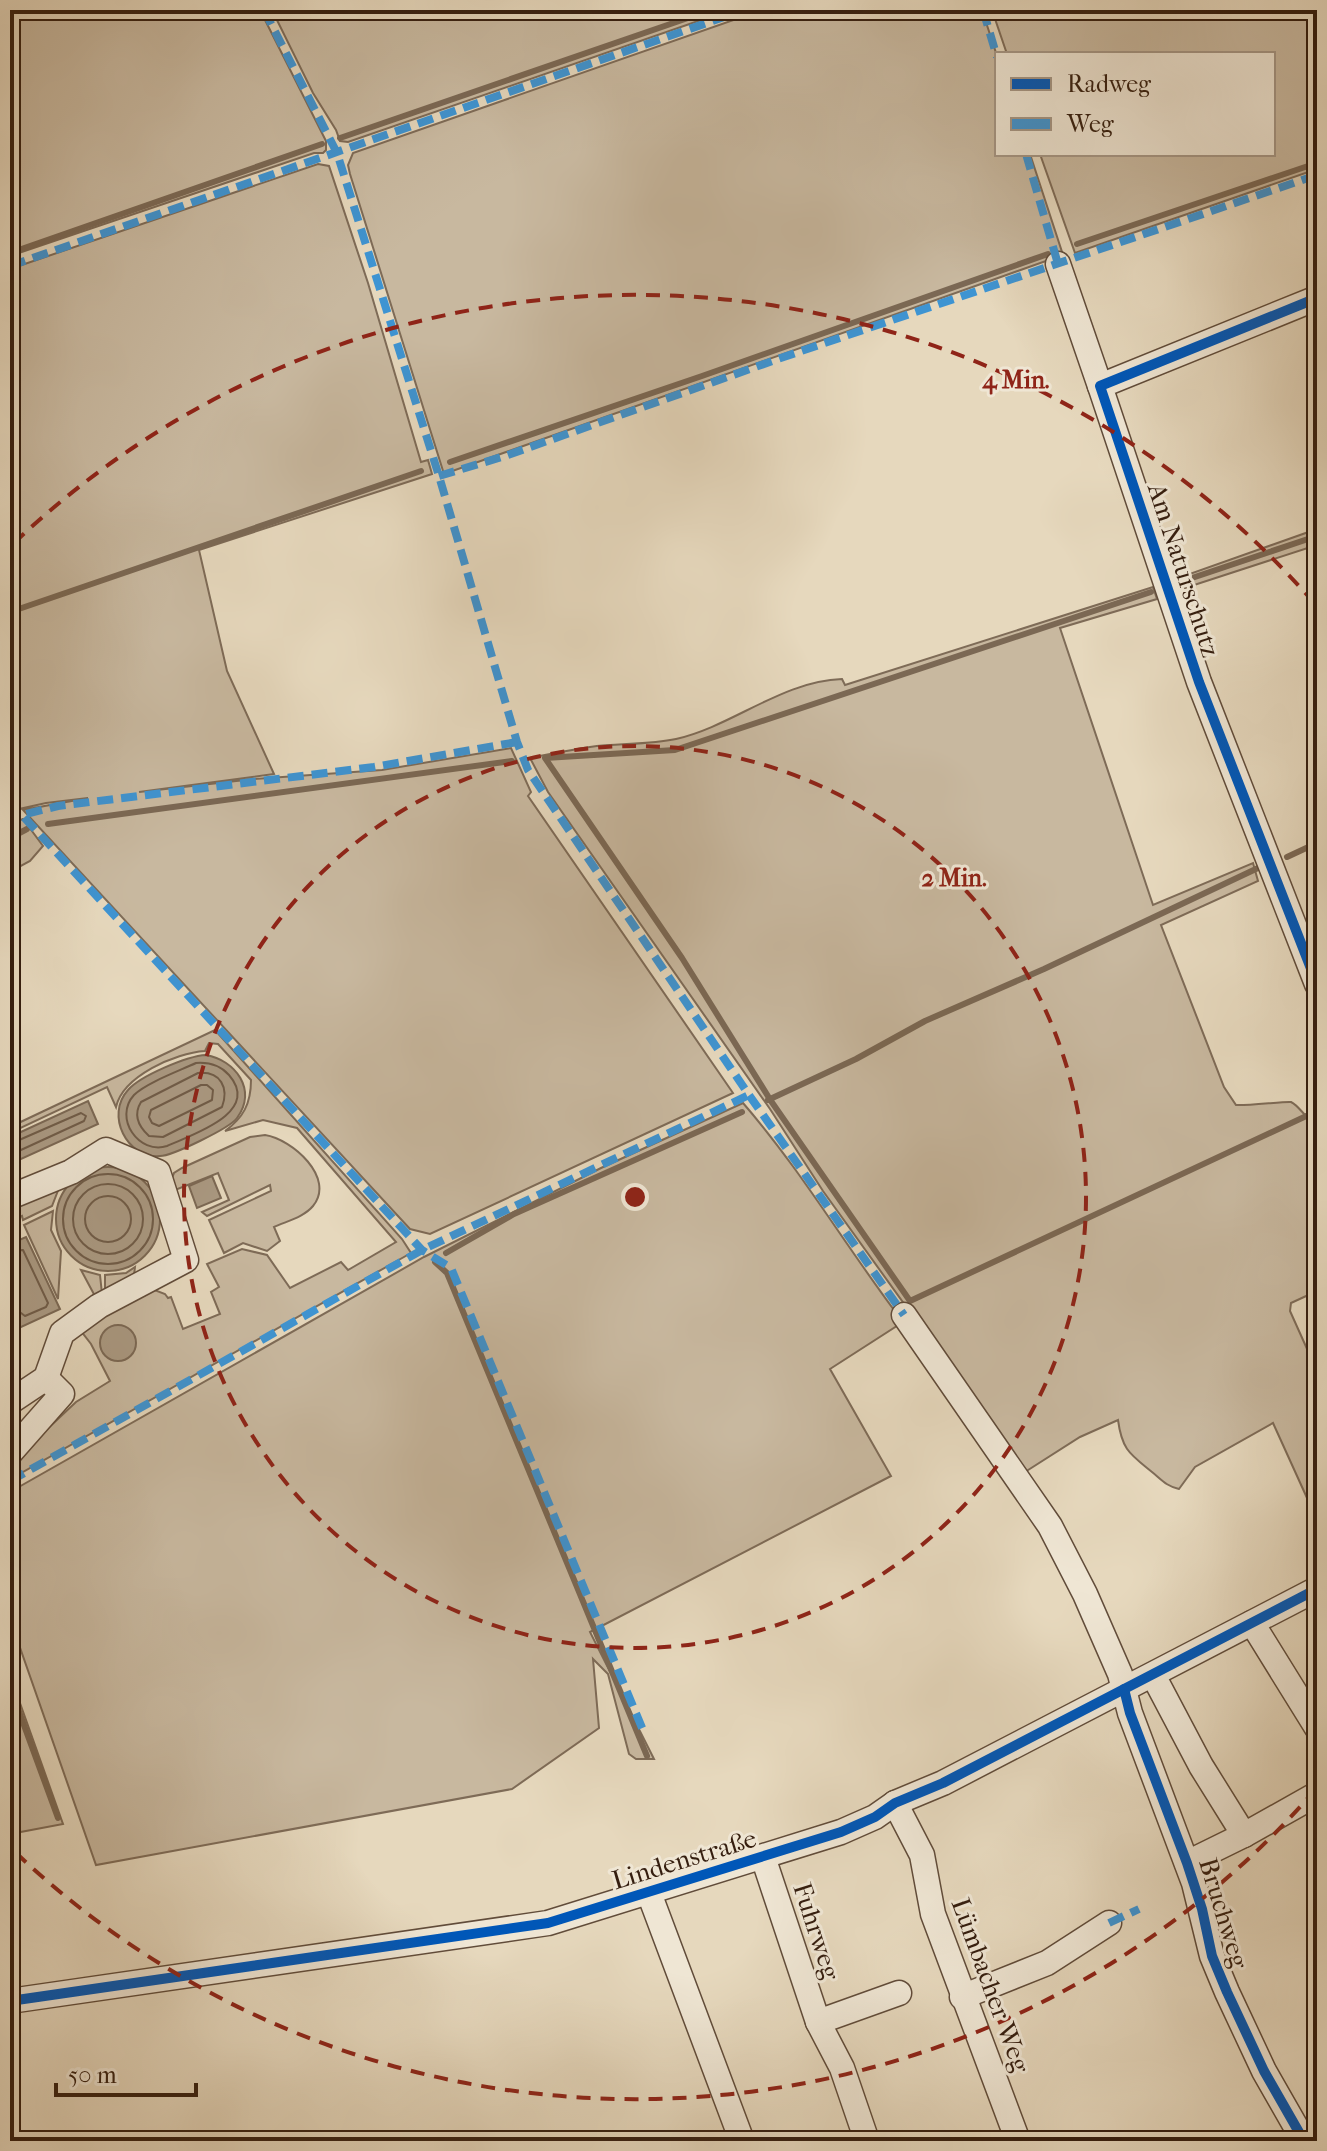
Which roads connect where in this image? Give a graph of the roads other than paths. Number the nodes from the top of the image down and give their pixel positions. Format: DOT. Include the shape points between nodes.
graph roads {
  1 [pos="1058,264"];
  2 [pos="1317,298"];
  3 [pos="1100,386"];
  4 [pos="1315,973"];
  5 [pos="10,1197"];
  6 [pos="904,1315"];
  7 [pos="46,1378"];
  8 [pos="10,1402"];
  9 [pos="10,1453"];
  10 [pos="1317,1589"];
  11 [pos="1252,1623"];
  12 [pos="1153,1675"];
  13 [pos="1124,1689"];
  14 [pos="1317,1728"];
  15 [pos="1317,1794"];
  16 [pos="895,1803"];
  17 [pos="1244,1835"];
  18 [pos="763,1857"];
  19 [pos="1187,1863"];
  20 [pos="649,1893"];
  21 [pos="1109,1923"];
  22 [pos="899,1993"];
  23 [pos="962,1997"];
  24 [pos="10,2001"];
  25 [pos="818,2022"];
  26 [pos="742,2141"];
  27 [pos="867,2141"];
  28 [pos="1018,2141"];
  29 [pos="1304,2141"];
  1 -- 3 [label="street, Am Naturschutz"];
  2 -- 3 [label="street"];
  3 -- 4 [label="street, Am Naturschutz" via="1199,682"];
  5 -- 7 [label="street" via="71,1172 106,1150 158,1172 186,1260 99,1306 62,1333"];
  6 -- 13 [label="street, Bruchweg" via="1050,1526"];
  7 -- 8 [label="street"];
  7 -- 9 [label="street" via="62,1394"];
  10 -- 11 [label="street, Lindenstraße"];
  11 -- 12 [label="street, Lindenstraße"];
  11 -- 14 [label="street"];
  12 -- 13 [label="street, Lindenstraße"];
  12 -- 17 [label="street, Bruchweg"];
  13 -- 16 [label="street, Lindenstraße"];
  13 -- 19 [label="street, Bruchweg"];
  15 -- 17 [label="street"];
  16 -- 18 [label="street, Lindenstraße" via="841,1832"];
  16 -- 23 [label="street, Lümbacher Weg" via="922,1855 933,1914"];
  17 -- 19 [label="street"];
  18 -- 20 [label="street, Lindenstraße"];
  18 -- 25 [label="street, Fuhrweg"];
  19 -- 29 [label="street, Bruchweg" via="1227,1992"];
  20 -- 24 [label="street, Lindenstraße" via="548,1923"];
  20 -- 26 [label="street"];
  21 -- 23 [label="street" via="1047,1963"];
  22 -- 25 [label="street, Fuhrweg"];
  23 -- 28 [label="street, Lümbacher Weg"];
  25 -- 27 [label="street, Fuhrweg" via="842,2068"];
}
